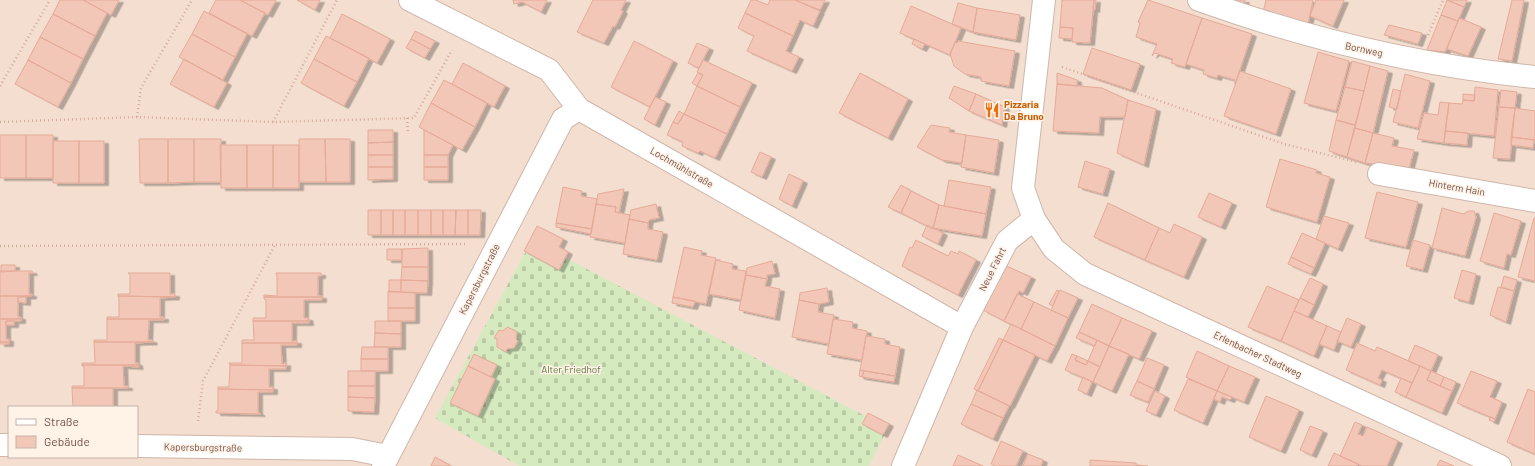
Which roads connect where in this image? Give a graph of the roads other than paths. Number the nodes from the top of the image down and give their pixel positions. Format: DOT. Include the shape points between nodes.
graph roads {
  1 [pos="410,0"];
  2 [pos="1044,0"];
  3 [pos="1199,0"];
  4 [pos="1535,77"];
  5 [pos="579,109"];
  6 [pos="1378,174"];
  7 [pos="1535,201"];
  8 [pos="1034,219"];
  9 [pos="962,327"];
  10 [pos="138,446"];
  11 [pos="385,461"];
  12 [pos="903,466"];
  13 [pos="1500,466"];
  1 -- 5 [label="street, Lochmühlstraße" via="549,70"];
  2 -- 8 [label="street" via="1023,188"];
  3 -- 4 [label="street, Bornweg" via="1336,43 1417,60"];
  5 -- 9 [label="street, Lochmühlstraße"];
  5 -- 11 [label="street, Kapersburgstraße" via="563,119"];
  6 -- 7 [label="street, Hinterm Hain"];
  8 -- 9 [label="street, Neue Fahrt" via="1007,241"];
  8 -- 13 [label="street, Erlenbacher Stadtweg" via="1054,249 1085,274"];
  9 -- 12 [label="street, Neue Fahrt"];
  10 -- 11 [label="street, Kapersburgstraße" via="352,449"];
}
